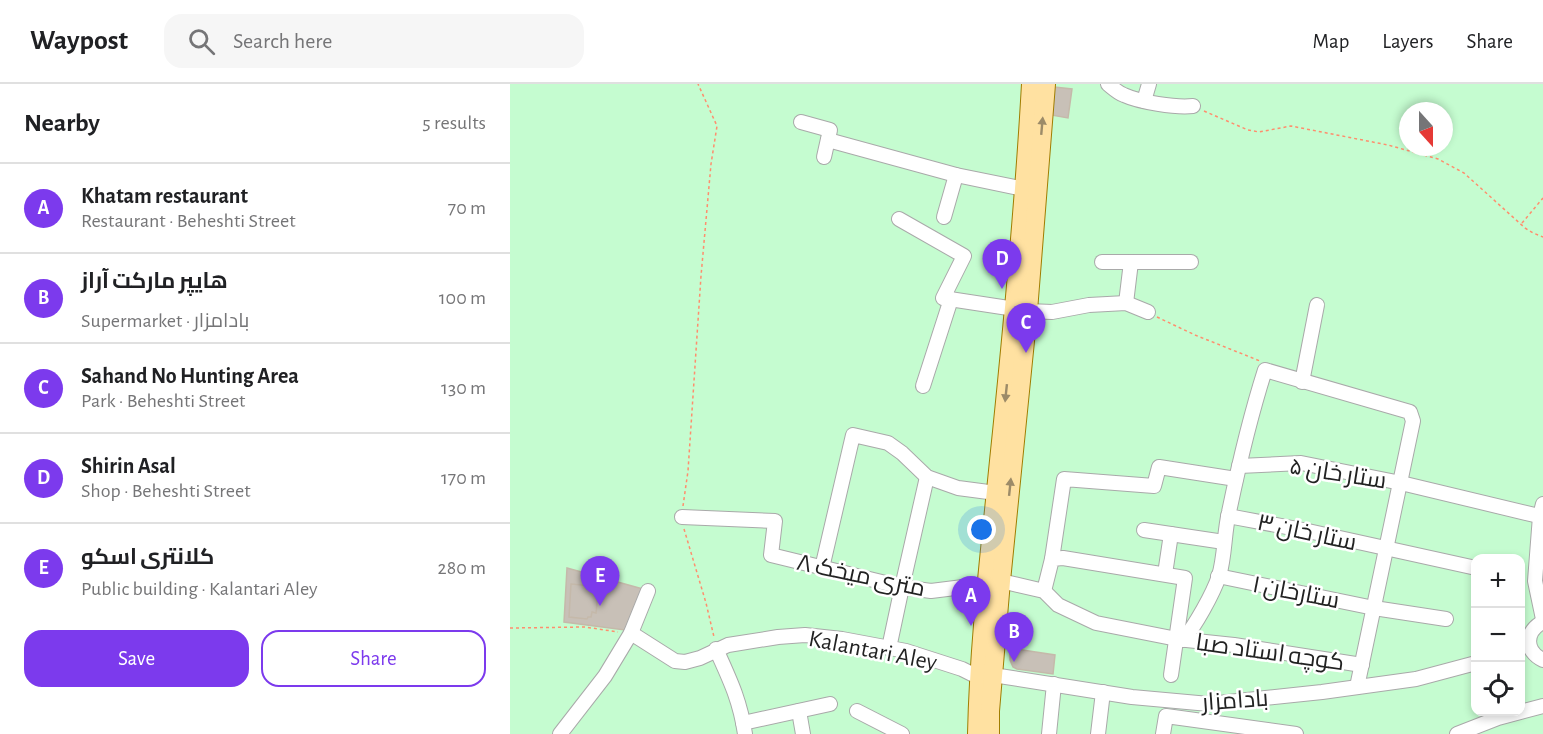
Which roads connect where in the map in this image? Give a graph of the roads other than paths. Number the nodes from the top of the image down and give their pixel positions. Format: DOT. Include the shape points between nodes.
graph roads {
  1 [pos="1031,84"];
  2 [pos="1046,84"];
  3 [pos="1108,84"];
  4 [pos="1149,84"];
  5 [pos="1144,101"];
  6 [pos="1193,106"];
  7 [pos="801,122"];
  8 [pos="828,140"];
  9 [pos="824,157"];
  10 [pos="956,175"];
  11 [pos="1024,189"];
  12 [pos="944,217"];
  13 [pos="899,219"];
  14 [pos="1102,262"];
  15 [pos="1131,262"];
  16 [pos="1191,262"];
  17 [pos="951,299"];
  18 [pos="1126,303"];
  19 [pos="1317,305"];
  20 [pos="1021,310"];
  21 [pos="1148,312"];
  22 [pos="1302,382"];
  23 [pos="923,386"];
  24 [pos="1238,472"];
  25 [pos="927,477"];
  26 [pos="1401,483"];
  27 [pos="996,493"];
  28 [pos="1542,512"];
  29 [pos="1228,516"];
  30 [pos="682,517"];
  31 [pos="1144,530"];
  32 [pos="1171,534"];
  33 [pos="1224,542"];
  34 [pos="1387,549"];
  35 [pos="1052,559"];
  36 [pos="1471,567"];
  37 [pos="822,568"];
  38 [pos="1165,574"];
  39 [pos="1218,576"];
  40 [pos="1525,579"];
  41 [pos="1535,581"];
  42 [pos="994,583"];
  43 [pos="902,587"];
  44 [pos="648,591"];
  45 [pos="1044,591"];
  46 [pos="1374,608"];
  47 [pos="1446,619"];
  48 [pos="1543,620"];
  49 [pos="631,633"];
  50 [pos="1180,640"];
  51 [pos="890,648"];
  52 [pos="716,650"];
  53 [pos="1526,650"];
  54 [pos="1543,660"];
  55 [pos="1471,664"];
  56 [pos="1362,665"];
  57 [pos="986,675"];
  58 [pos="1171,675"];
  59 [pos="1054,684"];
  60 [pos="1357,687"];
  61 [pos="1102,692"];
  62 [pos="1242,701"];
  63 [pos="830,704"];
  64 [pos="1543,706"];
  65 [pos="799,711"];
  66 [pos="857,711"];
  67 [pos="744,729"];
  68 [pos="1240,730"];
  69 [pos="560,734"];
  70 [pos="803,734"];
  71 [pos="902,734"];
  72 [pos="977,734"];
  73 [pos="990,734"];
  74 [pos="1048,734"];
  75 [pos="1098,734"];
  76 [pos="1163,734"];
  77 [pos="1290,734"];
  78 [pos="1457,734"];
  1 -- 11 [label="main road"];
  20 -- 2 [label="main road, one-way"];
  3 -- 5 [label="street" via="1123,95"];
  4 -- 5 [label="street"];
  5 -- 6 [label="street"];
  7 -- 8 [label="street" via="830,130"];
  8 -- 9 [label="street"];
  8 -- 10 [label="street"];
  10 -- 11 [label="street"];
  10 -- 12 [label="street"];
  11 -- 20 [label="main road"];
  13 -- 17 [label="street" via="964,256 943,298"];
  14 -- 15 [label="street"];
  15 -- 16 [label="street"];
  15 -- 18 [label="street"];
  17 -- 20 [label="street"];
  17 -- 23 [label="street"];
  18 -- 20 [label="street" via="1052,312"];
  18 -- 21 [label="street"];
  19 -- 22 [label="street"];
  20 -- 27 [label="main road, one-way"];
  42 -- 20 [label="main road, one-way"];
  22 -- 24 [label="street" via="1265,370"];
  22 -- 26 [label="street" via="1410,412 1413,421"];
  24 -- 26 [label="street, ستار خان ۵" via="1301,463"];
  24 -- 29 [label="street"];
  24 -- 35 [label="street, ستار خان ۵" via="1159,467 1154,486 1064,479"];
  25 -- 27 [label="street" via="957,488"];
  25 -- 37 [label="street" via="888,442 853,435"];
  25 -- 43 [label="street"];
  26 -- 28 [label="street, ستار خان ۵"];
  26 -- 34 [label="street"];
  27 -- 42 [label="main road"];
  28 -- 41 [label="street"];
  29 -- 33 [label="street"];
  29 -- 34 [label="street, ستار خان ۳"];
  30 -- 37 [label="street, ۸ متری میخک" via="776,521 771,555"];
  31 -- 32 [label="street"];
  32 -- 33 [label="street"];
  32 -- 38 [label="street"];
  33 -- 39 [label="street"];
  34 -- 36 [label="street, ستار خان ۳"];
  34 -- 46 [label="street"];
  35 -- 38 [label="street"];
  35 -- 45 [label="street"];
  37 -- 43 [label="street, ۸ متری میخک"];
  38 -- 50 [label="street" via="1185,578"];
  39 -- 46 [label="street, ستارخان ۱"];
  39 -- 50 [label="street" via="1191,631"];
  40 -- 41 [label="street"];
  41 -- 48 [label="street"];
  42 -- 43 [label="street, ۸ متری میخک" via="931,591"];
  42 -- 45 [label="street, ۸ متری میخک"];
  42 -- 57 [label="main road"];
  43 -- 51 [label="street"];
  44 -- 49 [label="street"];
  45 -- 50 [label="street, کوچه استاد صبا" via="1058,605 1096,623"];
  46 -- 47 [label="street, ستارخان ۱"];
  46 -- 56 [label="street"];
  48 -- 53 [label="street" via="1533,629"];
  49 -- 52 [label="street, Kalantari Aley" via="675,661 700,658"];
  49 -- 69 [label="street"];
  50 -- 56 [label="street, کوچه استاد صبا"];
  50 -- 58 [label="street"];
  51 -- 52 [label="street, Kalantari Aley" via="806,634"];
  51 -- 57 [label="street, Kalantari Aley"];
  52 -- 67 [label="street" via="732,682"];
  53 -- 54 [label="street"];
  55 -- 60 [label="street, بادامزار" via="1416,679"];
  56 -- 60 [label="street"];
  57 -- 59 [label="street, بادامزار"];
  57 -- 72 [label="main road"];
  57 -- 73 [label="main road"];
  59 -- 61 [label="street, بادامزار"];
  59 -- 74 [label="street"];
  60 -- 62 [label="street, بادامزار"];
  61 -- 62 [label="street, بادامزار" via="1209,704"];
  61 -- 75 [label="street"];
  62 -- 68 [label="street"];
  63 -- 65 [label="street"];
  64 -- 78 [label="street"];
  65 -- 67 [label="street"];
  65 -- 70 [label="street"];
  66 -- 71 [label="street"];
  68 -- 76 [label="street" via="1166,716"];
  68 -- 77 [label="street"];
}
